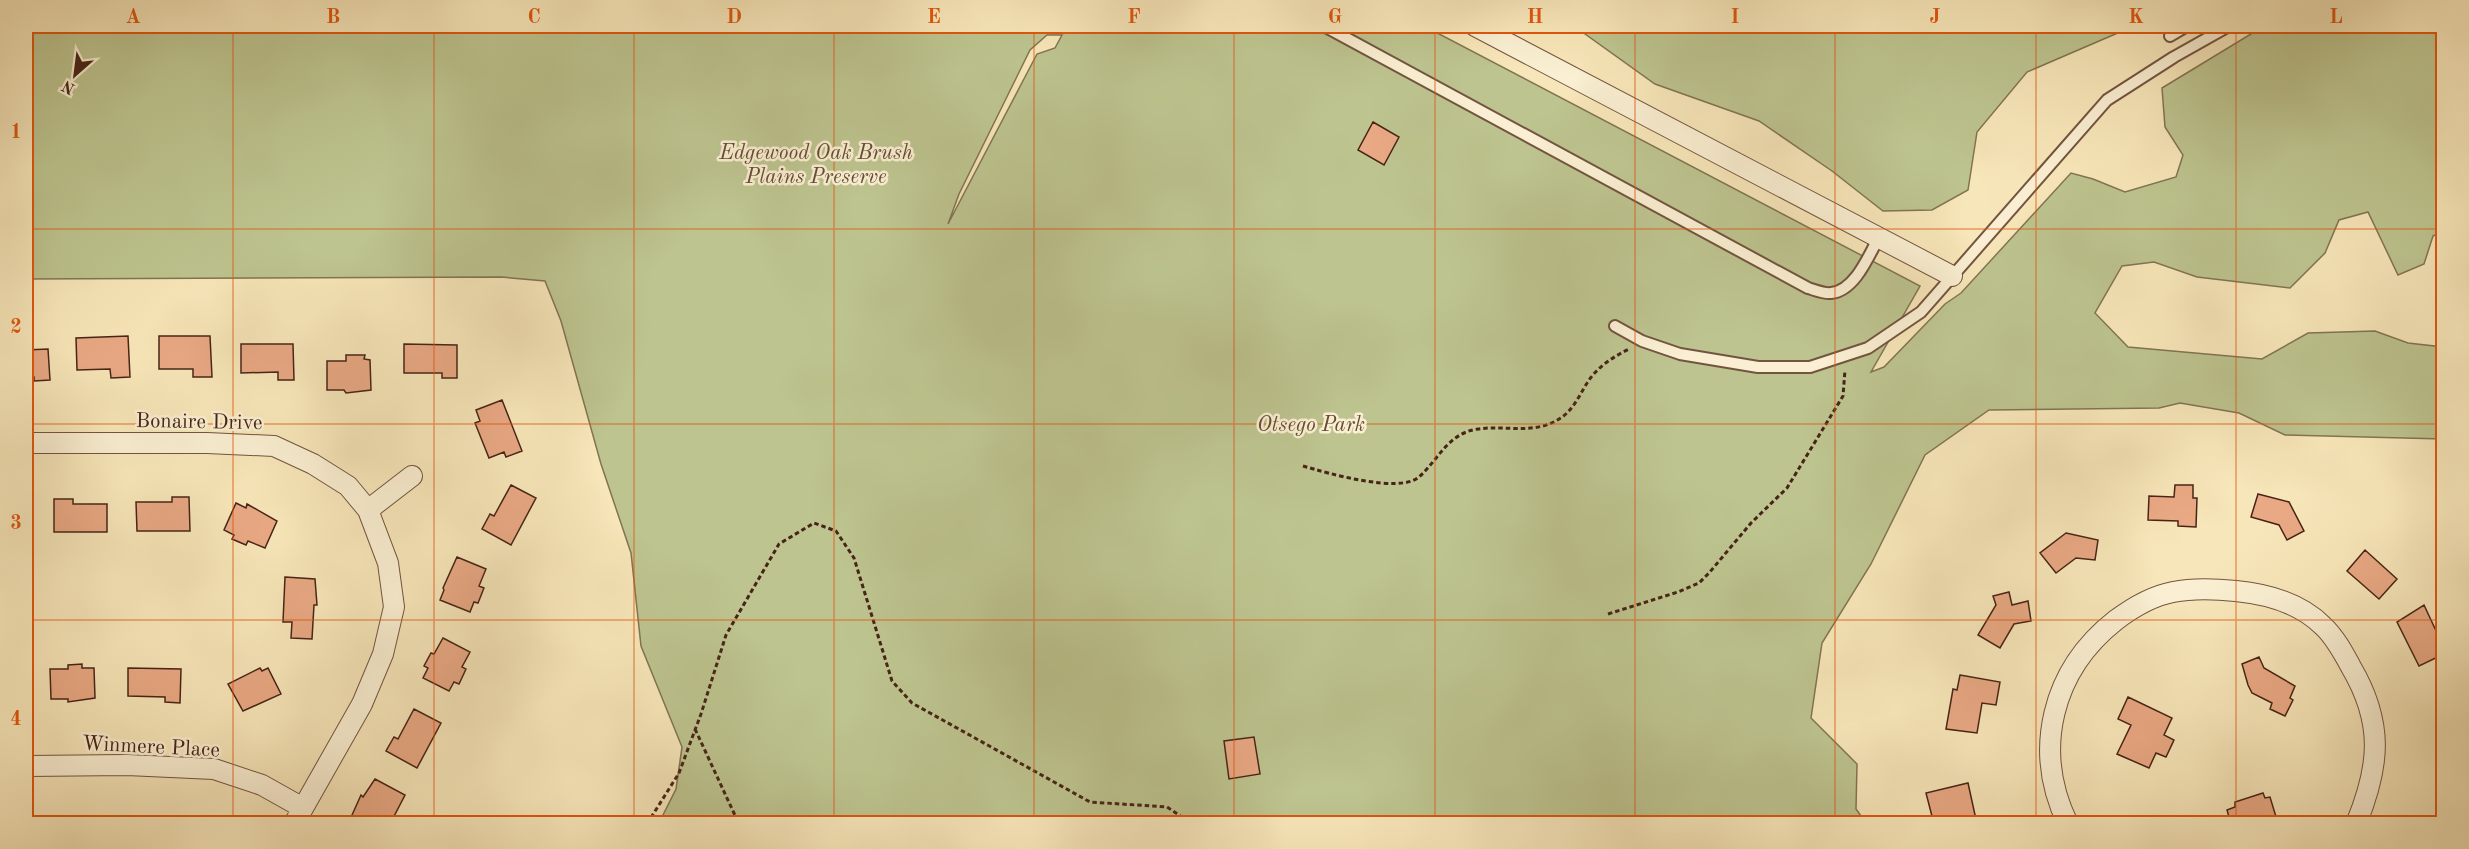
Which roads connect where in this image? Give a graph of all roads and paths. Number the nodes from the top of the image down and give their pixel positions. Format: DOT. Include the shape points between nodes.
graph roads {
  1 [pos="1324,26"];
  2 [pos="1475,26"];
  3 [pos="2187,26"];
  4 [pos="2229,26"];
  5 [pos="2170,36"];
  6 [pos="1880,237"];
  7 [pos="1952,276"];
  8 [pos="1615,326"];
  9 [pos="1651,344"];
  10 [pos="1842,357"];
  11 [pos="26,443"];
  12 [pos="1303,466"];
  13 [pos="412,476"];
  14 [pos="368,510"];
  15 [pos="1608,614"];
  16 [pos="695,729"];
  17 [pos="26,766"];
  18 [pos="298,816"];
  19 [pos="646,824"];
  20 [pos="738,824"];
  21 [pos="1192,824"];
  22 [pos="2068,824"];
  23 [pos="2356,824"];
  1 -- 6 [label="lane" via="1808,288 1830,293 1843,290"];
  2 -- 6 [label="street"];
  3 -- 5 [label="lane"];
  4 -- 7 [label="lane" via="2107,100"];
  6 -- 7 [label="street"];
  7 -- 10 [label="lane" via="1921,312 1868,348"];
  8 -- 9 [label="lane"];
  9 -- 10 [label="lane" via="1680,354 1758,367 1810,367"];
  9 -- 12 [label="path" via="1612,358 1592,376 1582,396 1560,419 1539,428 1478,429 1461,434 1449,442 1418,479 1364,483"];
  10 -- 15 [label="path" via="1846,375 1844,396 1787,488 1751,523 1718,564 1699,583"];
  11 -- 14 [label="street, Bonaire Drive" via="274,446 348,486"];
  13 -- 14 [label="street"];
  14 -- 18 [label="street, Bonaire Drive" via="388,563 394,608 383,654 362,704"];
  16 -- 19 [label="path" via="679,773"];
  16 -- 20 [label="path"];
  16 -- 21 [label="path" via="726,634 779,544 814,523 836,531 854,558 892,681 912,703 1090,802 1167,807"];
  17 -- 18 [label="street, Winmere Place" via="214,769 262,785"];
  22 -- 23 [label="street" via="2052,778 2052,735 2056,700 2070,671 2096,636 2133,607 2172,592 2218,590 2263,594 2293,605 2323,626 2364,688 2373,722 2376,758 2369,792"];
}
